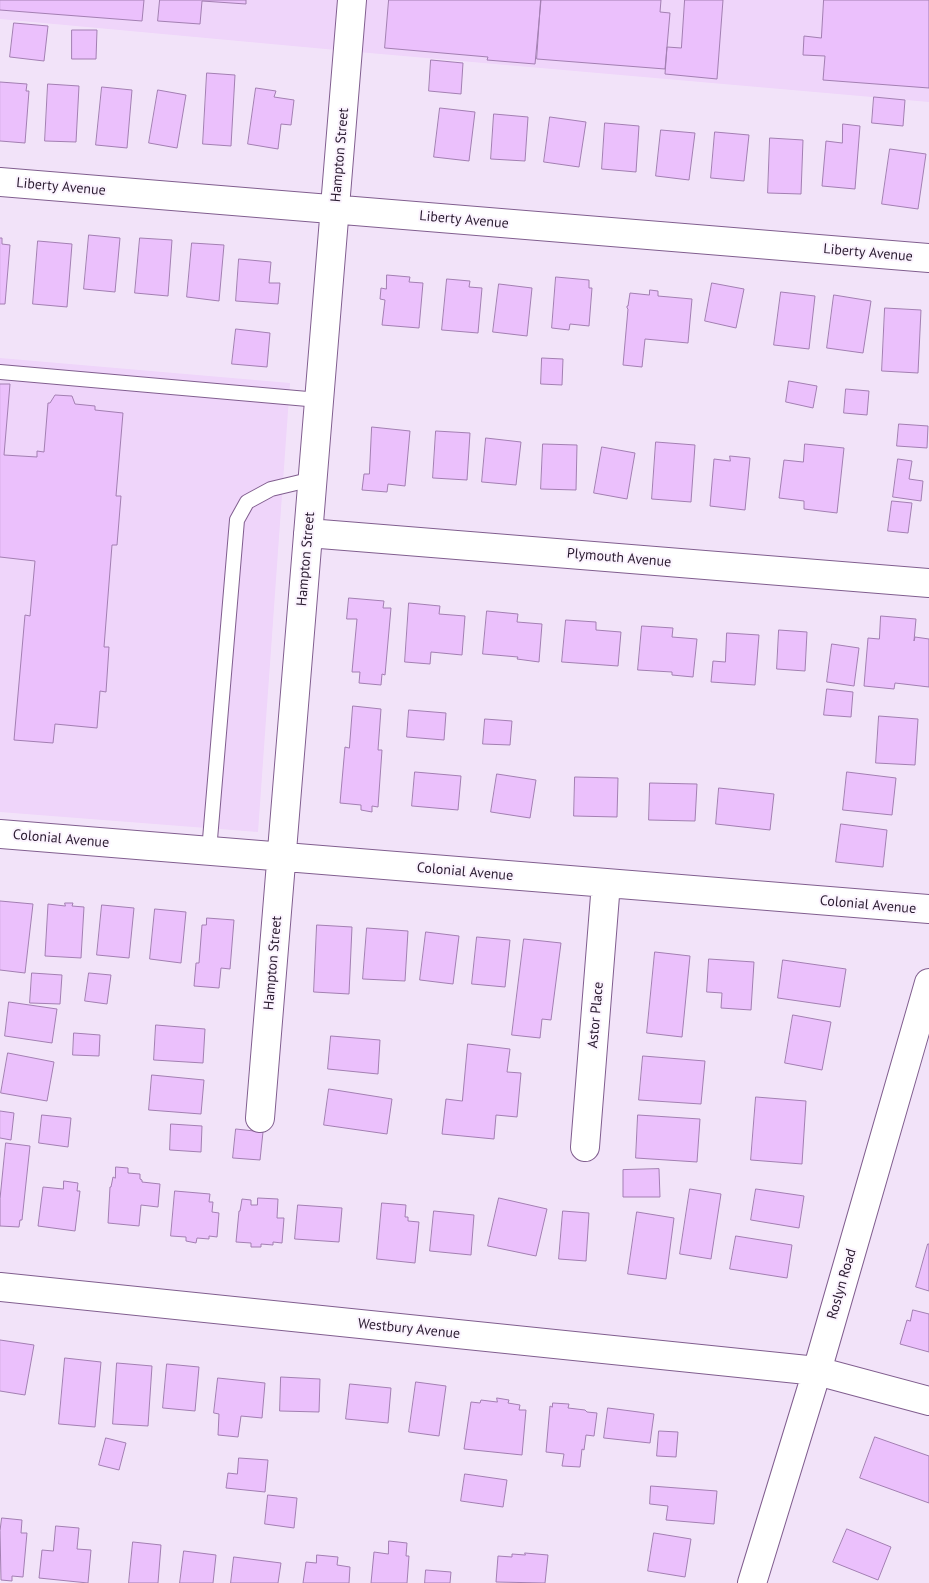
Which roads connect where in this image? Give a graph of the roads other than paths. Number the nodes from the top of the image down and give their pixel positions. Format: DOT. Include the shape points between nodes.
graph roads {
  1 [pos="352,0"];
  2 [pos="0,182"];
  3 [pos="335,210"];
  4 [pos="929,258"];
  5 [pos="0,372"];
  6 [pos="319,400"];
  7 [pos="313,479"];
  8 [pos="308,533"];
  9 [pos="929,583"];
  10 [pos="0,834"];
  11 [pos="209,851"];
  12 [pos="282,857"];
  13 [pos="606,883"];
  14 [pos="929,910"];
  15 [pos="929,984"];
  16 [pos="260,1118"];
  17 [pos="585,1147"];
  18 [pos="0,1287"];
  19 [pos="817,1371"];
  20 [pos="929,1401"];
  21 [pos="752,1583"];
  1 -- 3 [label="street, Hampton Street"];
  2 -- 3 [label="street, Liberty Avenue"];
  3 -- 4 [label="street, Liberty Avenue"];
  3 -- 6 [label="street, Hampton Street"];
  5 -- 6 [label="lane"];
  6 -- 7 [label="street, Hampton Street"];
  7 -- 8 [label="street, Hampton Street"];
  7 -- 11 [label="lane" via="271,489 247,502 237,520"];
  8 -- 9 [label="street, Plymouth Avenue"];
  8 -- 12 [label="street, Hampton Street"];
  10 -- 11 [label="street, Colonial Avenue"];
  11 -- 12 [label="street, Colonial Avenue"];
  12 -- 13 [label="street, Colonial Avenue"];
  12 -- 16 [label="street, Hampton Street"];
  13 -- 14 [label="street, Colonial Avenue"];
  13 -- 17 [label="street, Astor Place"];
  15 -- 19 [label="street, Roslyn Road"];
  18 -- 19 [label="street, Westbury Avenue"];
  19 -- 20 [label="street, Westbury Avenue"];
  19 -- 21 [label="street, Roslyn Road"];
}
